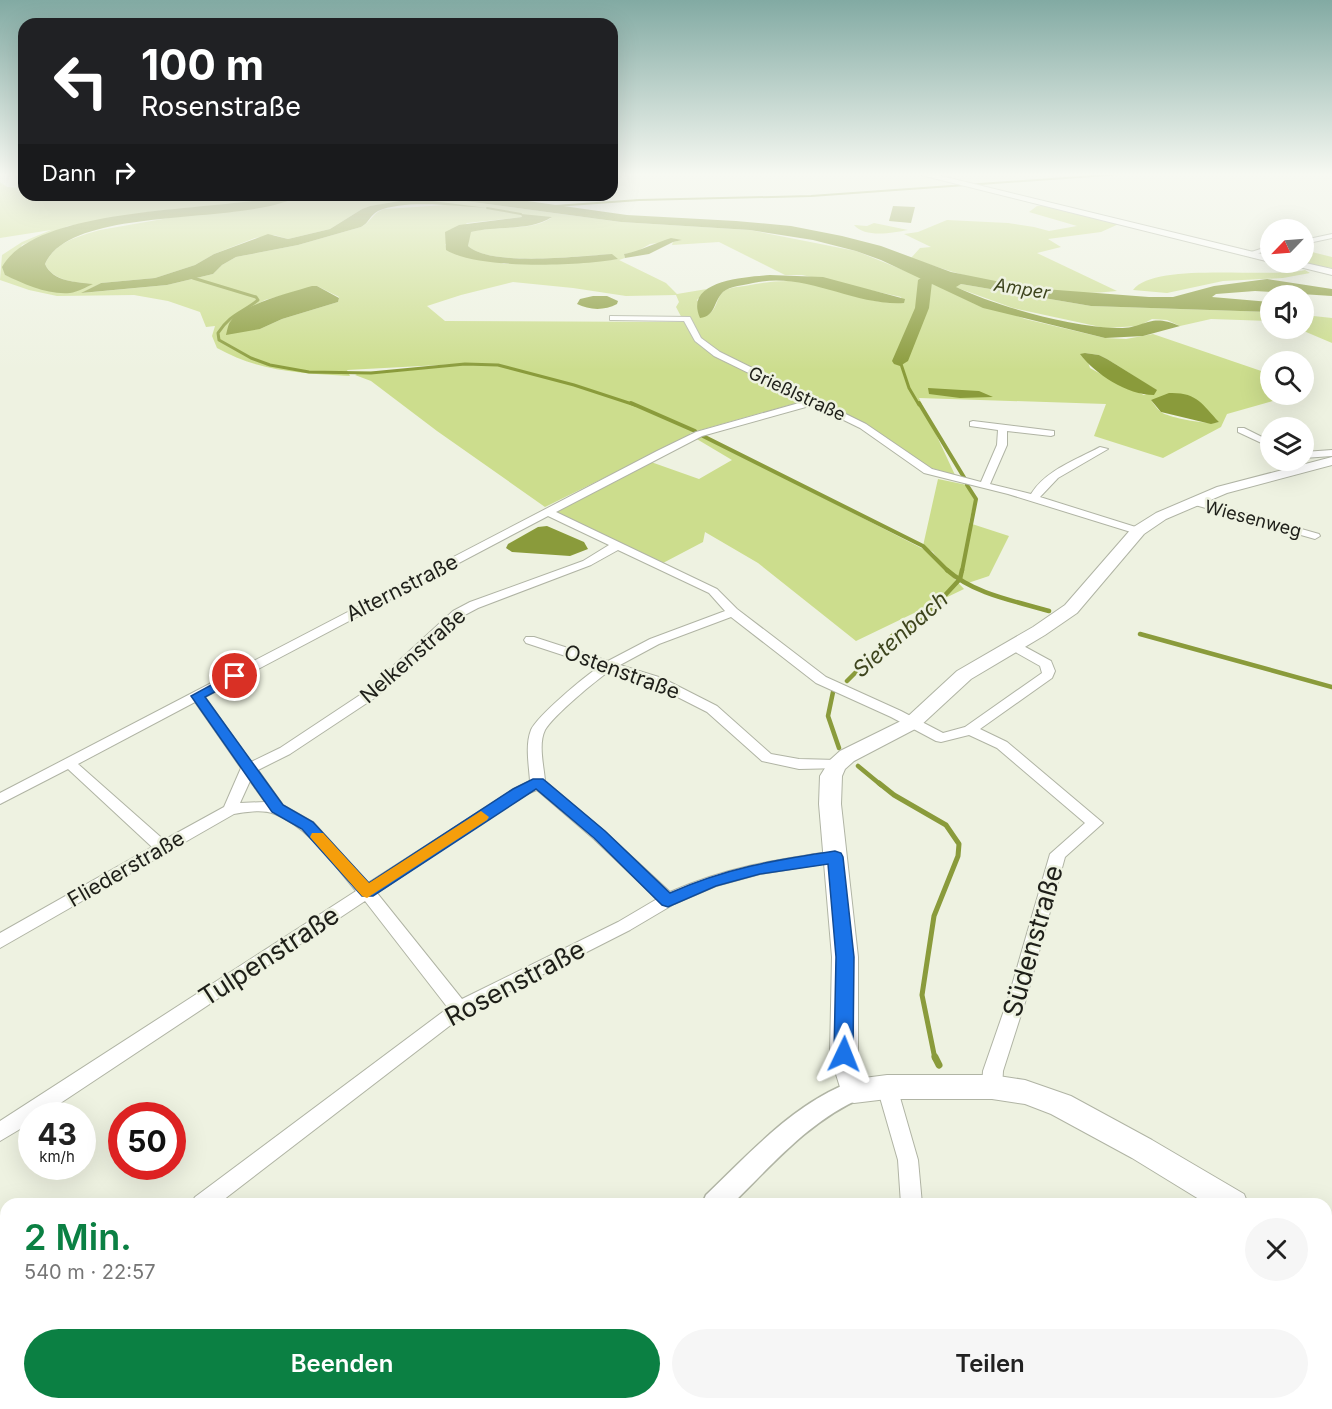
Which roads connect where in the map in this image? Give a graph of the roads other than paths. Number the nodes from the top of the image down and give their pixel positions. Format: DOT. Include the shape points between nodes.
graph roads {
  1 [pos="1187,239"];
  2 [pos="1260,251"];
  3 [pos="1248,254"];
  4 [pos="1260,257"];
  5 [pos="1314,268"];
  6 [pos="1332,272"];
  7 [pos="613,318"];
  8 [pos="814,402"];
  9 [pos="973,424"];
  10 [pos="1003,428"];
  11 [pos="1241,430"];
  12 [pos="1051,433"];
  13 [pos="1260,439"];
  14 [pos="1103,449"];
  15 [pos="1332,453"];
  16 [pos="1314,458"];
  17 [pos="1314,460"];
  18 [pos="1332,461"];
  19 [pos="1277,471"];
  20 [pos="985,484"];
  21 [pos="1034,498"];
  22 [pos="1192,501"];
  23 [pos="549,512"];
  24 [pos="1138,531"];
  25 [pos="1315,536"];
  26 [pos="618,545"];
  27 [pos="733,612"];
  28 [pos="530,640"];
  29 [pos="1014,646"];
  30 [pos="610,665"];
  31 [pos="197,696"];
  32 [pos="912,723"];
  33 [pos="970,730"];
  34 [pos="837,765"];
  35 [pos="75,768"];
  36 [pos="248,768"];
  37 [pos="538,783"];
  38 [pos="0,799"];
  39 [pos="278,809"];
  40 [pos="230,810"];
  41 [pos="163,848"];
  42 [pos="835,857"];
  43 [pos="367,892"];
  44 [pos="668,900"];
  45 [pos="0,941"];
  46 [pos="459,1009"];
  47 [pos="992,1087"];
  48 [pos="887,1088"];
  49 [pos="854,1091"];
  50 [pos="0,1132"];
  51 [pos="210,1198"];
  52 [pos="721,1198"];
  53 [pos="911,1198"];
  54 [pos="1223,1198"];
  1 -- 3 [label="main road"];
  2 -- 3 [label="street"];
  3 -- 4 [label="main road"];
  5 -- 6 [label="main road"];
  7 -- 8 [label="street, Grießlstraße" via="687,319 699,339 717,354"];
  8 -- 20 [label="street, Grießlstraße" via="863,426 928,471"];
  8 -- 23 [label="street, Alternstraße" via="699,434"];
  9 -- 10 [label="street"];
  10 -- 12 [label="street"];
  10 -- 20 [label="street" via="1002,445"];
  11 -- 13 [label="street"];
  14 -- 21 [label="street" via="1045,482"];
  15 -- 16 [label="street"];
  17 -- 18 [label="main road"];
  19 -- 22 [label="main road"];
  20 -- 21 [label="street, Grießlstraße"];
  21 -- 24 [label="street, Grießlstraße"];
  22 -- 24 [label="main road"];
  22 -- 25 [label="street, Wiesenweg"];
  23 -- 26 [label="street"];
  23 -- 31 [label="street, Alternstraße"];
  24 -- 29 [label="main road" via="1071,609"];
  26 -- 27 [label="street" via="713,591"];
  26 -- 36 [label="street, Nelkenstraße" via="587,563 457,614 371,694 285,751"];
  27 -- 30 [label="street" via="647,645"];
  27 -- 32 [label="street" via="821,680"];
  28 -- 30 [label="street, Ostenstraße"];
  29 -- 32 [label="main road" via="964,675"];
  29 -- 33 [label="street" via="1046,664 1047,675"];
  30 -- 34 [label="street, Ostenstraße" via="657,681 703,704 767,758"];
  30 -- 37 [label="street" via="537,730"];
  31 -- 36 [label="street"];
  31 -- 38 [label="street, Alternstraße"];
  32 -- 33 [label="street" via="941,738"];
  32 -- 34 [label="main road"];
  33 -- 47 [label="street, Südenstraße" via="1002,745 1095,823 1058,854 993,1071"];
  34 -- 42 [label="main road" via="831,776 830,804"];
  35 -- 41 [label="street"];
  36 -- 39 [label="street"];
  36 -- 40 [label="street"];
  37 -- 43 [label="street, Tulpenstraße"];
  37 -- 44 [label="street"];
  39 -- 40 [label="street, Fliederstraße" via="256,806"];
  39 -- 43 [label="street" via="308,826"];
  40 -- 41 [label="street, Fliederstraße"];
  41 -- 45 [label="street, Fliederstraße"];
  42 -- 44 [label="street, Rosenstraße" via="760,868 711,881"];
  42 -- 49 [label="main road" via="845,957 844,1054"];
  43 -- 46 [label="street"];
  43 -- 50 [label="street, Tulpenstraße"];
  44 -- 46 [label="street, Rosenstraße"];
  46 -- 51 [label="street, Rosenstraße"];
  47 -- 48 [label="main road"];
  47 -- 54 [label="main road" via="1025,1092 1061,1106"];
  48 -- 49 [label="main road"];
  48 -- 53 [label="street" via="908,1160"];
  49 -- 52 [label="street" via="828,1102"];
}
